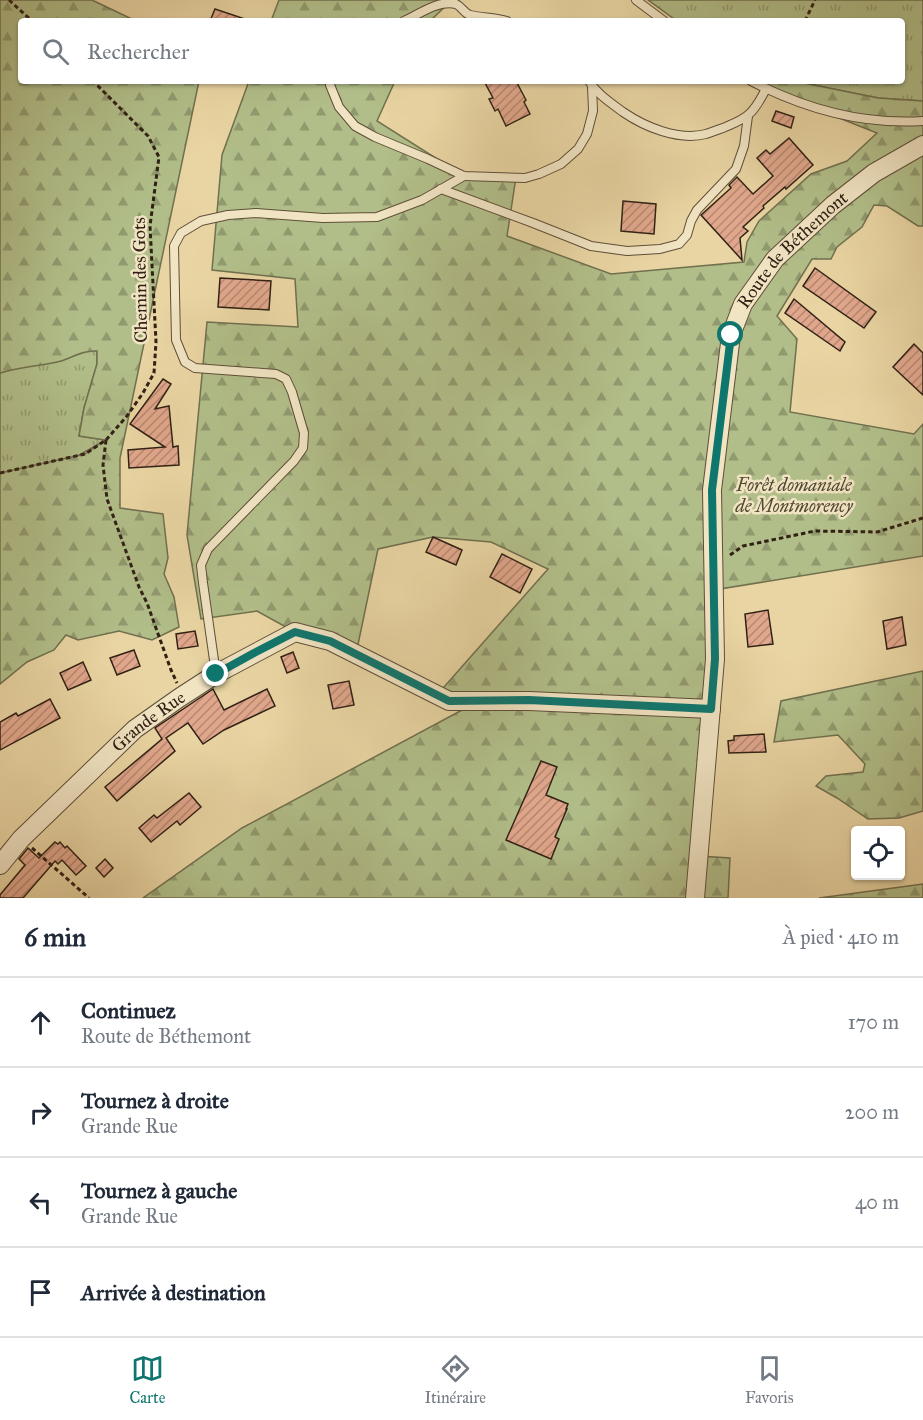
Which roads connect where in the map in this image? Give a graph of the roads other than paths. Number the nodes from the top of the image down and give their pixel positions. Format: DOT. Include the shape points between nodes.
graph roads {
  1 [pos="636,0"];
  2 [pos="409,18"];
  3 [pos="500,18"];
  4 [pos="660,18"];
  5 [pos="330,84"];
  6 [pos="591,84"];
  7 [pos="592,84"];
  8 [pos="757,84"];
  9 [pos="766,89"];
  10 [pos="748,116"];
  11 [pos="923,122"];
  12 [pos="923,145"];
  13 [pos="464,176"];
  14 [pos="441,189"];
  15 [pos="216,674"];
  16 [pos="711,709"];
  17 [pos="0,866"];
  18 [pos="695,898"];
  1 -- 4 [label="lane"];
  2 -- 3 [label="lane" via="441,2 456,4 467,15"];
  5 -- 13 [label="lane" via="339,107 355,126"];
  6 -- 13 [label="lane" via="593,111 587,134 578,149 561,164 525,178"];
  7 -- 10 [label="lane" via="635,120 682,135 704,135"];
  8 -- 9 [label="lane"];
  9 -- 10 [label="lane"];
  9 -- 11 [label="lane" via="833,114 898,123"];
  10 -- 14 [label="lane" via="736,169 697,210 679,244 660,249 627,251 591,246"];
  12 -- 16 [label="street, Route de Béthemont" via="873,173 775,259 743,304 731,335 712,490 715,659"];
  13 -- 14 [label="lane"];
  14 -- 15 [label="lane" via="377,217 228,215 201,221 181,233 174,246 176,340 185,362 195,369 276,374 286,379 304,433 303,448 294,461 208,549 201,565"];
  15 -- 16 [label="street, Grande Rue" via="295,632 330,641 449,701 529,700"];
  15 -- 17 [label="street, Grande Rue" via="135,729 21,839"];
  16 -- 18 [label="street, Route de Béthemont"];
}
